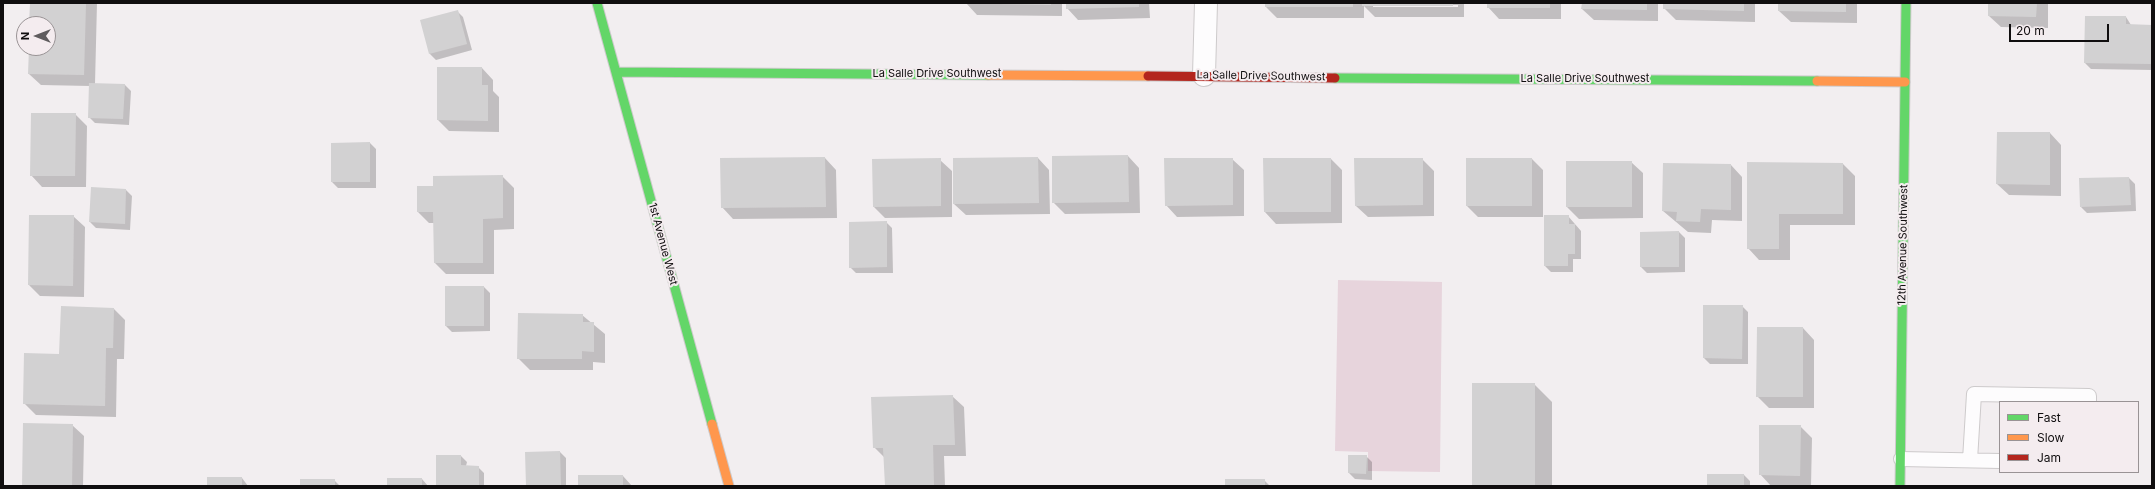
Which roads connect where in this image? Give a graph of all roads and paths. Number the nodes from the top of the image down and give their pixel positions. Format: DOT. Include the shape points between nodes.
graph roads {
  1 [pos="596,3"];
  2 [pos="1206,3"];
  3 [pos="1906,3"];
  4 [pos="616,72"];
  5 [pos="1204,76"];
  6 [pos="1905,82"];
  7 [pos="2089,401"];
  8 [pos="1901,459"];
  9 [pos="1970,460"];
  10 [pos="1999,461"];
  11 [pos="729,486"];
  12 [pos="1900,486"];
  1 -- 4 [label="street, 1st Avenue West"];
  2 -- 5 [label="street"];
  3 -- 6 [label="street, 12th Avenue Southwest"];
  4 -- 5 [label="street, La Salle Drive Southwest"];
  4 -- 11 [label="street, 1st Avenue West"];
  5 -- 6 [label="street, La Salle Drive Southwest"];
  6 -- 8 [label="street, 12th Avenue Southwest"];
  7 -- 9 [label="lane" via="2089,396 1974,394"];
  8 -- 9 [label="lane"];
  8 -- 12 [label="street, 12th Avenue Southwest"];
  9 -- 10 [label="lane"];
}
